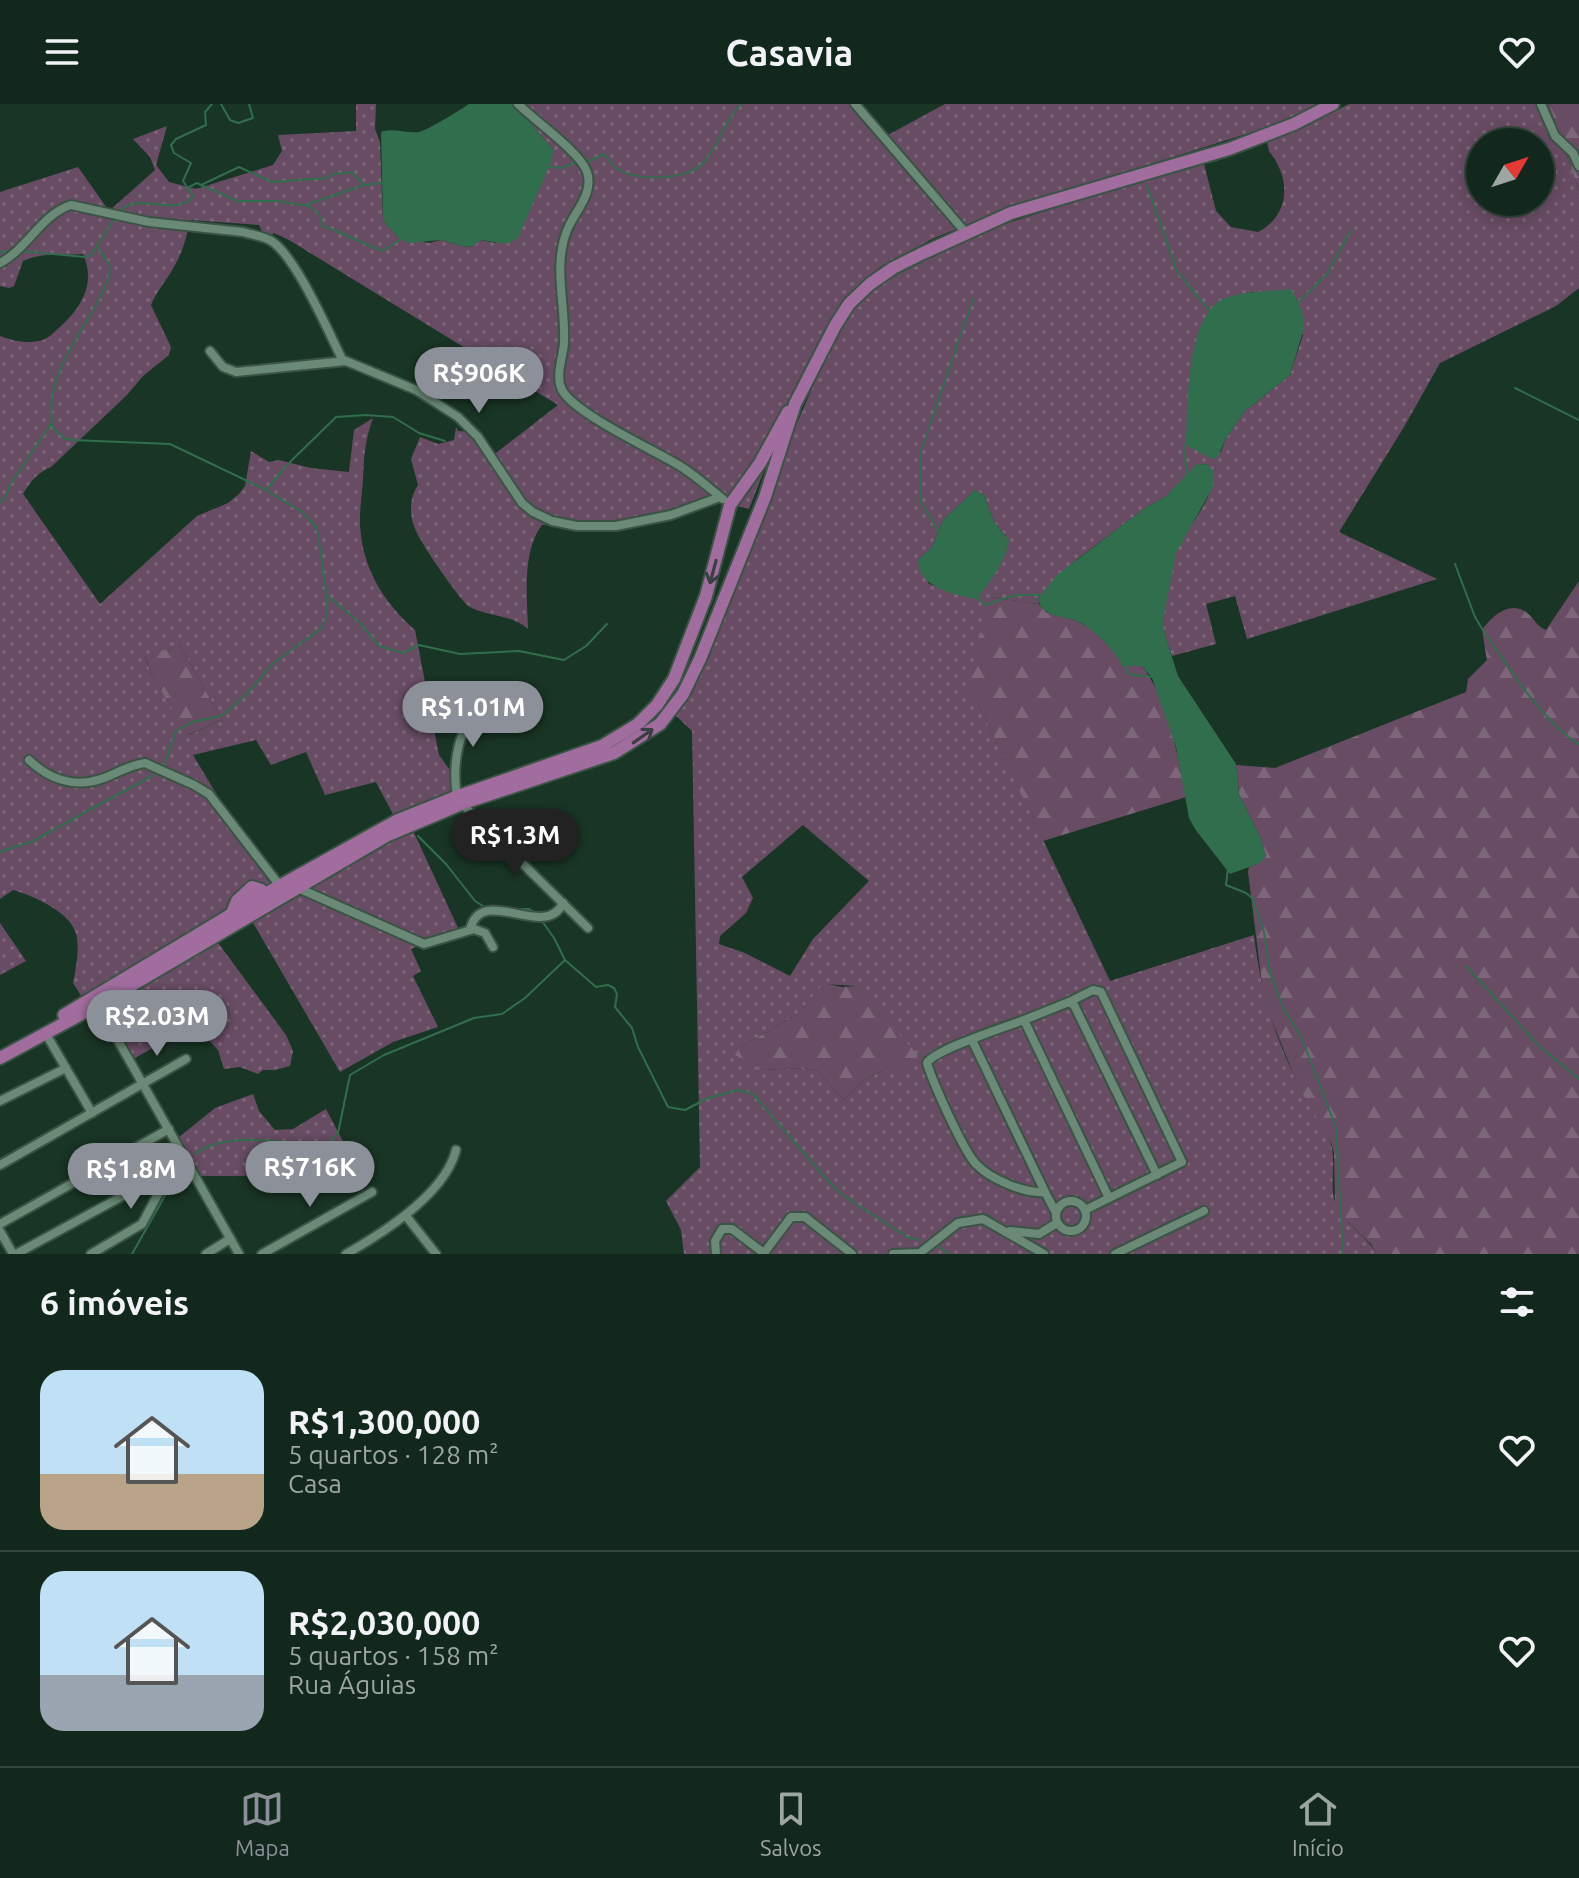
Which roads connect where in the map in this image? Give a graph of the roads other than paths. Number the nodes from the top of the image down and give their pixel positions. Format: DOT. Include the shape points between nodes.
graph roads {
  1 [pos="518,104"];
  2 [pos="855,104"];
  3 [pos="1333,104"];
  4 [pos="1541,104"];
  5 [pos="1579,166"];
  6 [pos="966,233"];
  7 [pos="0,263"];
  8 [pos="210,351"];
  9 [pos="343,361"];
  10 [pos="795,404"];
  11 [pos="743,487"];
  12 [pos="765,497"];
  13 [pos="725,501"];
  14 [pos="721,535"];
  15 [pos="748,540"];
  16 [pos="479,699"];
  17 [pos="29,760"];
  18 [pos="459,801"];
  19 [pos="280,886"];
  20 [pos="297,887"];
  21 [pos="268,898"];
  22 [pos="563,903"];
  23 [pos="588,928"];
  24 [pos="470,930"];
  25 [pos="493,947"];
  26 [pos="1069,1002"];
  27 [pos="98,1005"];
  28 [pos="1024,1020"];
  29 [pos="46,1034"];
  30 [pos="972,1040"];
  31 [pos="0,1050"];
  32 [pos="0,1058"];
  33 [pos="186,1059"];
  34 [pos="66,1068"];
  35 [pos="143,1084"];
  36 [pos="0,1101"];
  37 [pos="92,1113"];
  38 [pos="169,1129"];
  39 [pos="456,1150"];
  40 [pos="187,1161"];
  41 [pos="0,1165"];
  42 [pos="172,1169"];
  43 [pos="1157,1175"];
  44 [pos="372,1192"];
  45 [pos="1045,1192"];
  46 [pos="1109,1198"];
  47 [pos="1085,1210"];
  48 [pos="1204,1211"];
  49 [pos="406,1216"];
  50 [pos="1056,1218"];
  51 [pos="0,1224"];
  52 [pos="0,1231"];
  53 [pos="1006,1231"];
  54 [pos="230,1239"];
  55 [pos="764,1253"];
  56 [pos="15,1254"];
  57 [pos="91,1254"];
  58 [pos="206,1254"];
  59 [pos="239,1254"];
  60 [pos="262,1254"];
  61 [pos="346,1254"];
  62 [pos="436,1254"];
  63 [pos="716,1254"];
  64 [pos="852,1254"];
  65 [pos="893,1254"];
  66 [pos="1044,1254"];
  67 [pos="1115,1254"];
  1 -- 13 [label="street" via="578,159 589,183 561,252 562,389 575,403 681,467"];
  2 -- 6 [label="street"];
  3 -- 6 [label="main road" via="1229,149 1011,213"];
  4 -- 5 [label="street" via="1555,136"];
  6 -- 10 [label="main road" via="893,268 849,304"];
  7 -- 9 [label="street" via="71,205 149,222 258,236 275,244 295,271"];
  8 -- 9 [label="street" via="223,367 236,372"];
  9 -- 13 [label="street" via="445,407 478,437 522,503 552,521 616,526"];
  10 -- 11 [label="main road"];
  10 -- 12 [label="main road"];
  11 -- 12 [label="main road"];
  11 -- 13 [label="main road"];
  12 -- 15 [label="main road"];
  13 -- 14 [label="main road"];
  14 -- 15 [label="main road" via="737,544"];
  14 -- 18 [label="main road, one-way" via="706,596 679,668 649,714 602,746"];
  18 -- 15 [label="main road, one-way" via="614,753 660,724 688,685"];
  16 -- 18 [label="street" via="458,744 454,770"];
  17 -- 19 [label="street" via="45,774 65,781 97,780 145,763 194,785 216,802"];
  18 -- 19 [label="main road" via="398,820"];
  18 -- 20 [label="main road"];
  18 -- 22 [label="street"];
  19 -- 21 [label="main road"];
  20 -- 21 [label="main road"];
  20 -- 24 [label="street" via="424,944"];
  21 -- 27 [label="main road"];
  21 -- 31 [label="main road" via="256,887 248,889 231,915"];
  22 -- 23 [label="street"];
  22 -- 24 [label="street" via="557,914 540,917 485,911"];
  24 -- 25 [label="street" via="482,930"];
  26 -- 28 [label="street"];
  26 -- 43 [label="street" via="1079,1012"];
  26 -- 43 [label="street" via="1093,990 1101,992 1182,1162"];
  27 -- 29 [label="main road"];
  27 -- 35 [label="street"];
  28 -- 30 [label="street"];
  28 -- 46 [label="street"];
  29 -- 32 [label="main road"];
  29 -- 34 [label="street"];
  30 -- 45 [label="street"];
  30 -- 45 [label="street" via="930,1056 927,1063 967,1150 993,1177"];
  33 -- 35 [label="street"];
  34 -- 36 [label="street"];
  34 -- 37 [label="street"];
  35 -- 37 [label="street"];
  35 -- 38 [label="street"];
  37 -- 41 [label="street"];
  38 -- 40 [label="street"];
  38 -- 51 [label="street"];
  39 -- 49 [label="street" via="446,1170"];
  40 -- 42 [label="street"];
  40 -- 54 [label="street"];
  42 -- 56 [label="street"];
  42 -- 57 [label="street" via="142,1224"];
  43 -- 46 [label="street"];
  44 -- 60 [label="street"];
  45 -- 50 [label="street"];
  46 -- 47 [label="street"];
  47 -- 50 [label="street" via="1069,1201 1060,1205"];
  47 -- 50 [label="street" via="1085,1224 1078,1230 1064,1230"];
  48 -- 67 [label="street"];
  49 -- 61 [label="street"];
  49 -- 62 [label="street"];
  50 -- 53 [label="street" via="1039,1234"];
  52 -- 56 [label="street"];
  53 -- 65 [label="street" via="983,1219 958,1223 920,1253"];
  53 -- 66 [label="street"];
  54 -- 58 [label="street"];
  54 -- 59 [label="street"];
  55 -- 63 [label="street" via="732,1229 722,1229 715,1241"];
  55 -- 64 [label="street" via="798,1215"];
}
